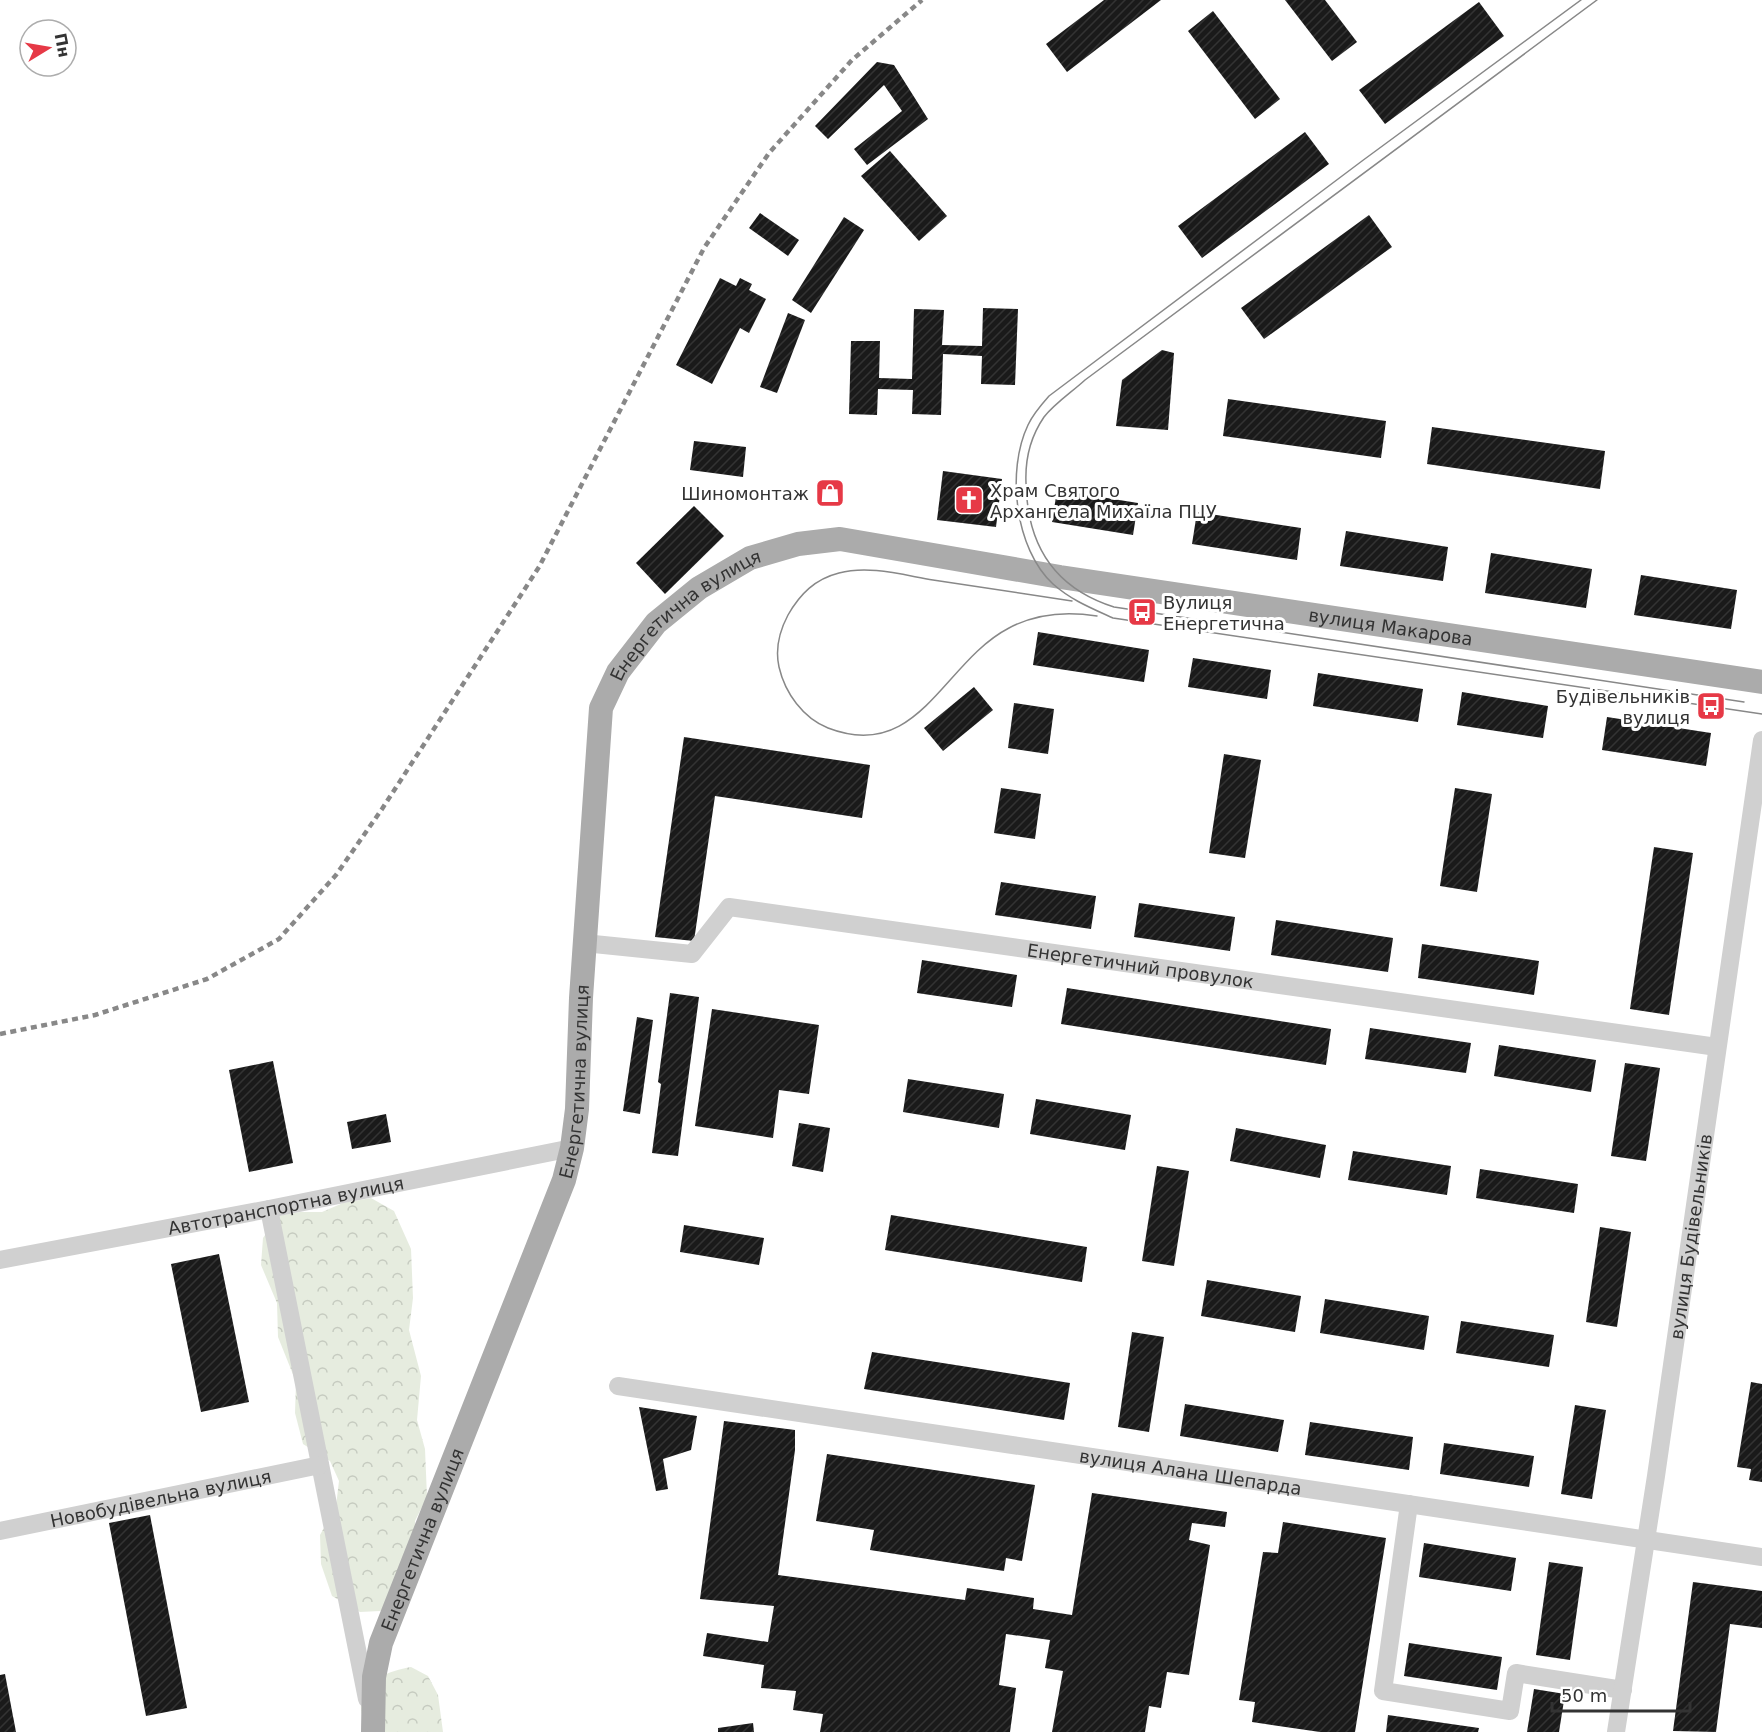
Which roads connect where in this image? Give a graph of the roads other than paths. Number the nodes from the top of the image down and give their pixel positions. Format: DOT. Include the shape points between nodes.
graph roads {
  1 [pos="840,539"];
  2 [pos="1762,682"];
  3 [pos="1762,740"];
  4 [pos="584,943"];
  5 [pos="1717,1047"];
  6 [pos="573,1148"];
  7 [pos="269,1209"];
  8 [pos="0,1260"];
  9 [pos="618,1386"];
  10 [pos="320,1465"];
  11 [pos="1409,1504"];
  12 [pos="0,1531"];
  13 [pos="1645,1540"];
  14 [pos="1762,1557"];
  15 [pos="1623,1690"];
  16 [pos="373,1730"];
  17 [pos="1616,1732"];
  1 -- 2 [label="main road, вулиця Макарова" via="1060,577"];
  1 -- 4 [label="main road, Енергетична вулиця" via="798,544 750,558 699,588 656,623 618,672 601,708"];
  3 -- 5 [label="street, вулиця Будівельників"];
  4 -- 5 [label="street, Енергетичний провулок" via="692,954 729,907"];
  4 -- 6 [label="main road, Енергетична вулиця"];
  5 -- 13 [label="street, вулиця Будівельників"];
  6 -- 7 [label="street, Автотранспортна вулиця"];
  6 -- 16 [label="main road, Енергетична вулиця" via="564,1180 381,1643 374,1677"];
  7 -- 8 [label="street, Автотранспортна вулиця"];
  7 -- 10 [label="street, Енергетична вулиця"];
  9 -- 11 [label="street, вулиця Алана Шепарда"];
  10 -- 12 [label="street, Новобудівельна вулиця"];
  10 -- 16 [label="street, Енергетична вулиця"];
  11 -- 13 [label="street, вулиця Алана Шепарда"];
  11 -- 15 [label="street" via="1383,1691 1510,1712 1516,1673"];
  13 -- 14 [label="street, вулиця Алана Шепарда"];
  13 -- 15 [label="street, вулиця Будівельників"];
  15 -- 17 [label="street, вулиця Будівельників"];
}
